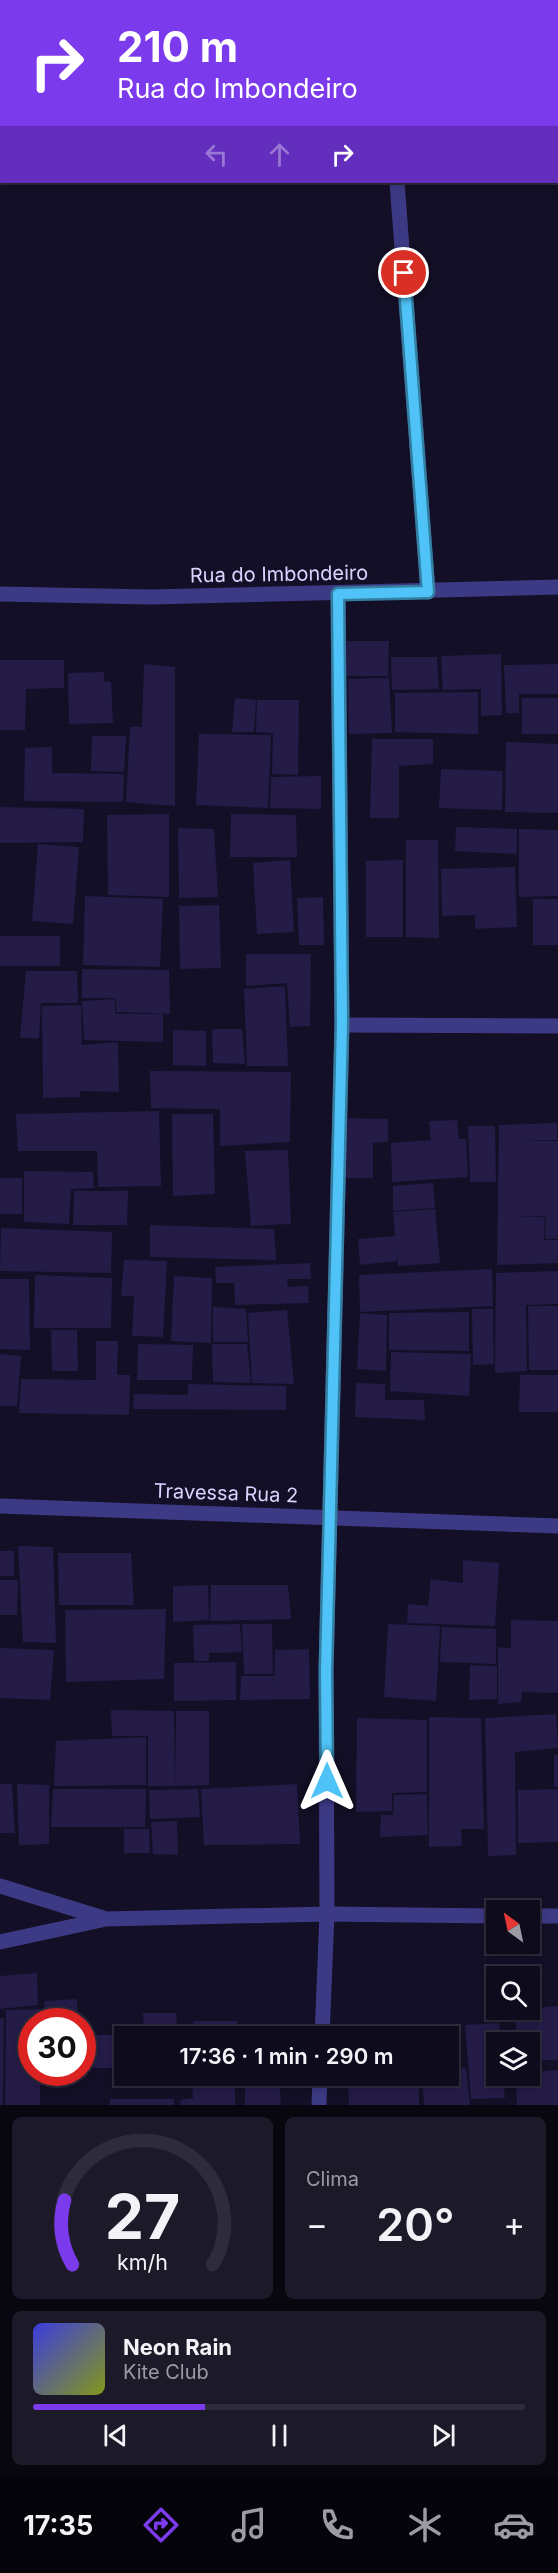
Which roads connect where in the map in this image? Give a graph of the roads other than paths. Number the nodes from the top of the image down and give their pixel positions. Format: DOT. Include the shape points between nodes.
graph roads {
  1 [pos="397,183"];
  2 [pos="558,587"];
  3 [pos="428,592"];
  4 [pos="0,594"];
  5 [pos="338,594"];
  6 [pos="342,1024"];
  7 [pos="558,1026"];
  8 [pos="0,1506"];
  9 [pos="330,1518"];
  10 [pos="558,1526"];
  11 [pos="0,1886"];
  12 [pos="327,1914"];
  13 [pos="486,1916"];
  14 [pos="540,1916"];
  15 [pos="558,1916"];
  16 [pos="106,1919"];
  17 [pos="0,1942"];
  18 [pos="322,2026"];
  19 [pos="320,2086"];
  20 [pos="319,2105"];
  1 -- 3 [label="street"];
  2 -- 3 [label="street, Rua do Imbondeiro"];
  3 -- 5 [label="street, Rua do Imbondeiro"];
  4 -- 5 [label="street, Rua do Imbondeiro"];
  5 -- 6 [label="street"];
  6 -- 7 [label="street"];
  6 -- 9 [label="street"];
  8 -- 9 [label="street, Travessa Rua 2"];
  9 -- 10 [label="street, Travessa Rua 2"];
  9 -- 12 [label="street"];
  11 -- 16 [label="street"];
  12 -- 13 [label="street"];
  12 -- 16 [label="street"];
  12 -- 18 [label="street"];
  14 -- 15 [label="street"];
  16 -- 17 [label="street"];
  19 -- 20 [label="street"];
}
